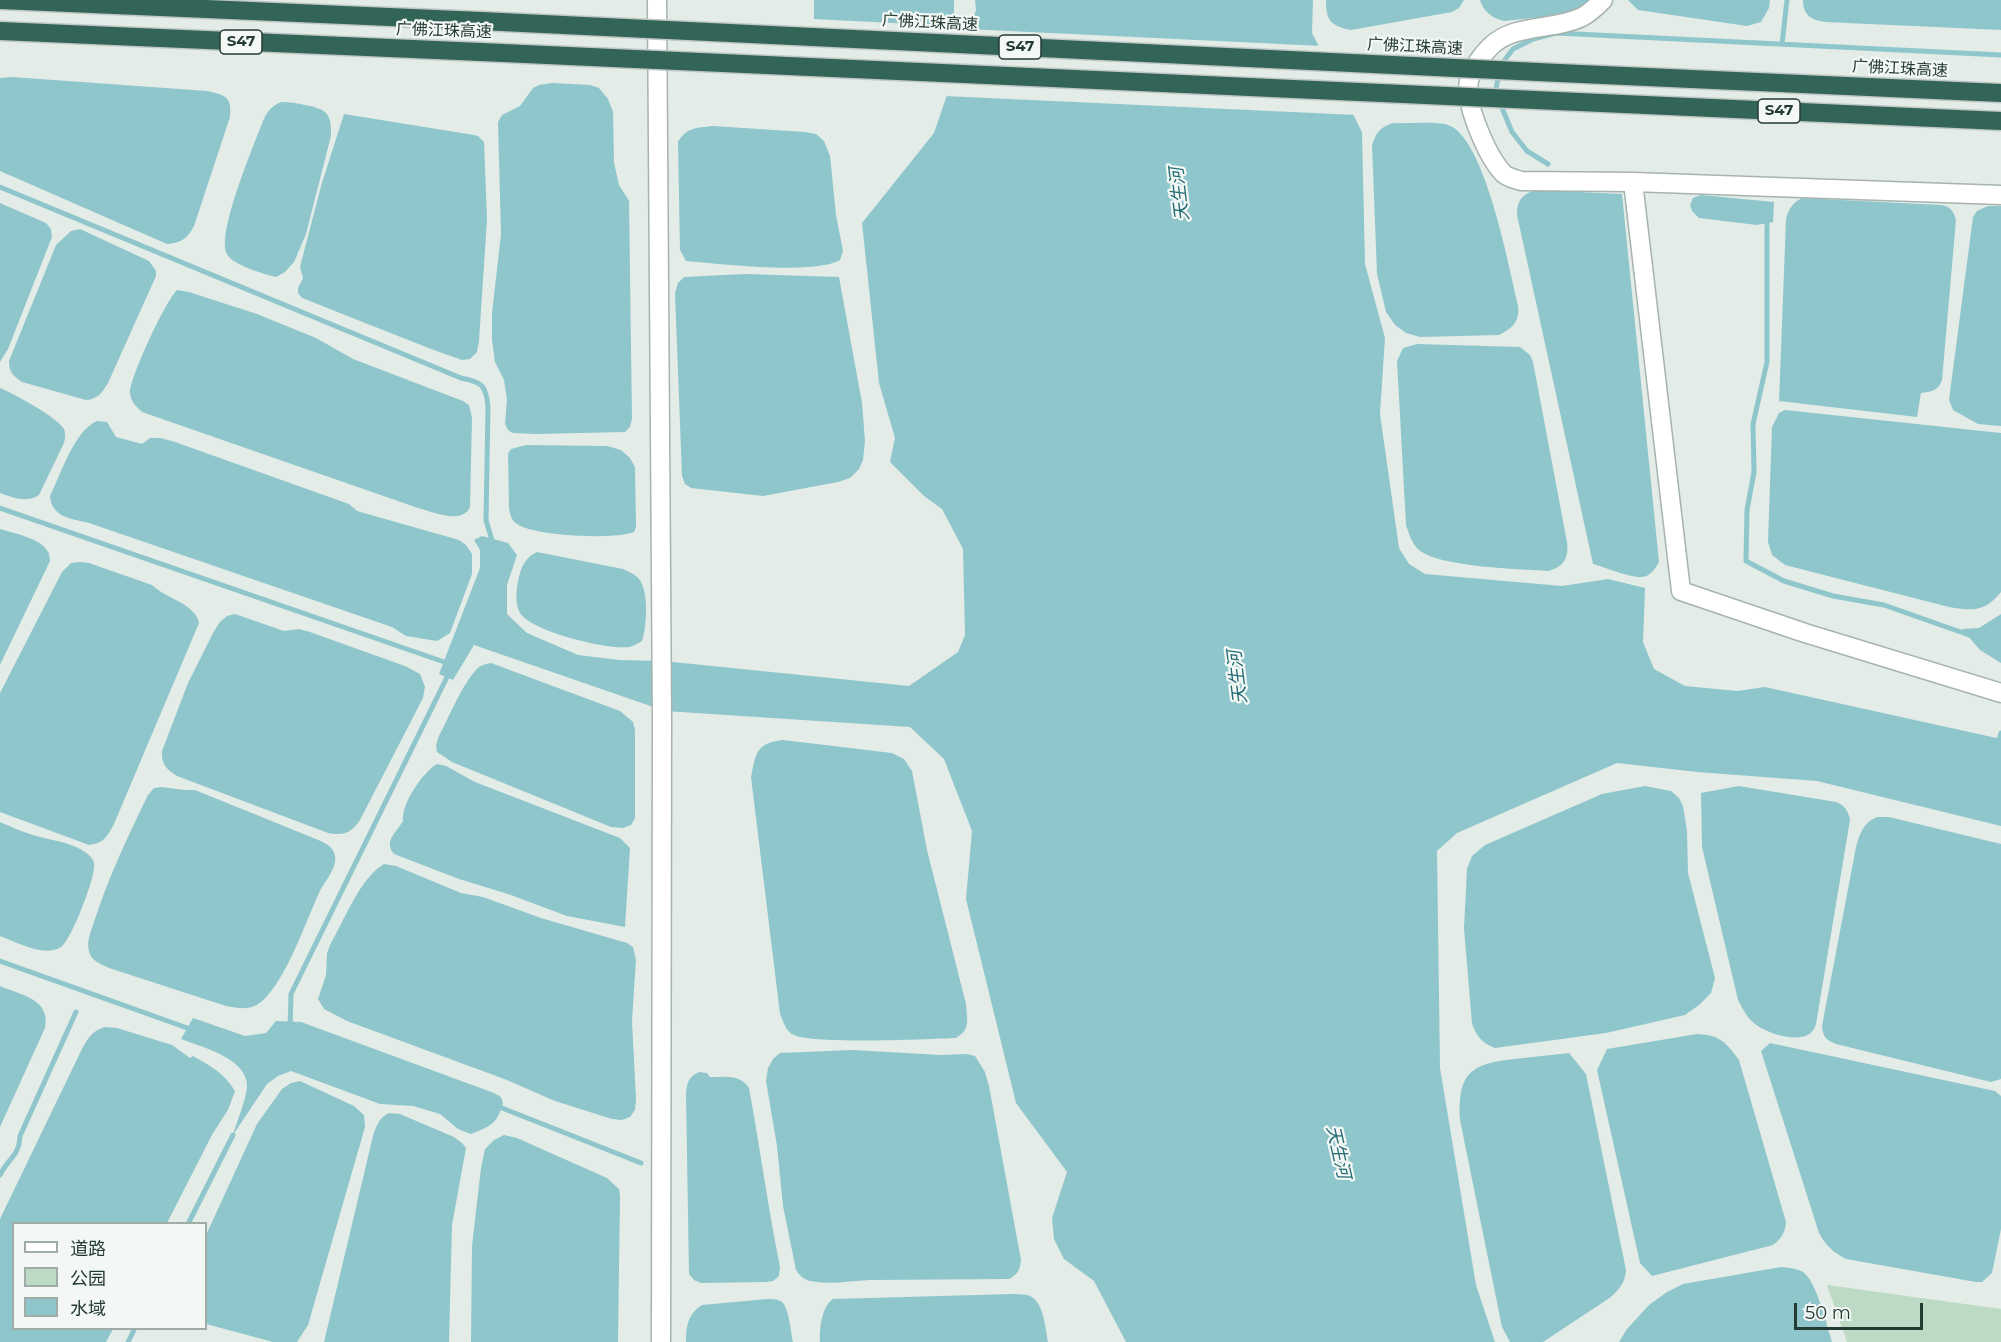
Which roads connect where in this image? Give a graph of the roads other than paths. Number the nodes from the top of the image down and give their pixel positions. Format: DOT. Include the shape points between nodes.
graph roads {
  1 [pos="0,0"];
  2 [pos="657,0"];
  3 [pos="1603,0"];
  4 [pos="0,32"];
  5 [pos="2001,93"];
  6 [pos="2001,122"];
  7 [pos="1633,182"];
  8 [pos="2001,195"];
  9 [pos="2001,693"];
  10 [pos="661,1342"];
  1 -- 5 [label="highway, 广佛江珠高速 / S47, bridge"];
  2 -- 10 [label="street" via="662,634"];
  3 -- 7 [label="street" via="1579,18 1510,34 1492,45 1479,60 1469,82 1471,105 1481,136 1507,176 1521,181"];
  4 -- 6 [label="highway, 广佛江珠高速 / S47, bridge"];
  7 -- 8 [label="street"];
  7 -- 9 [label="street" via="1681,591"];
}
